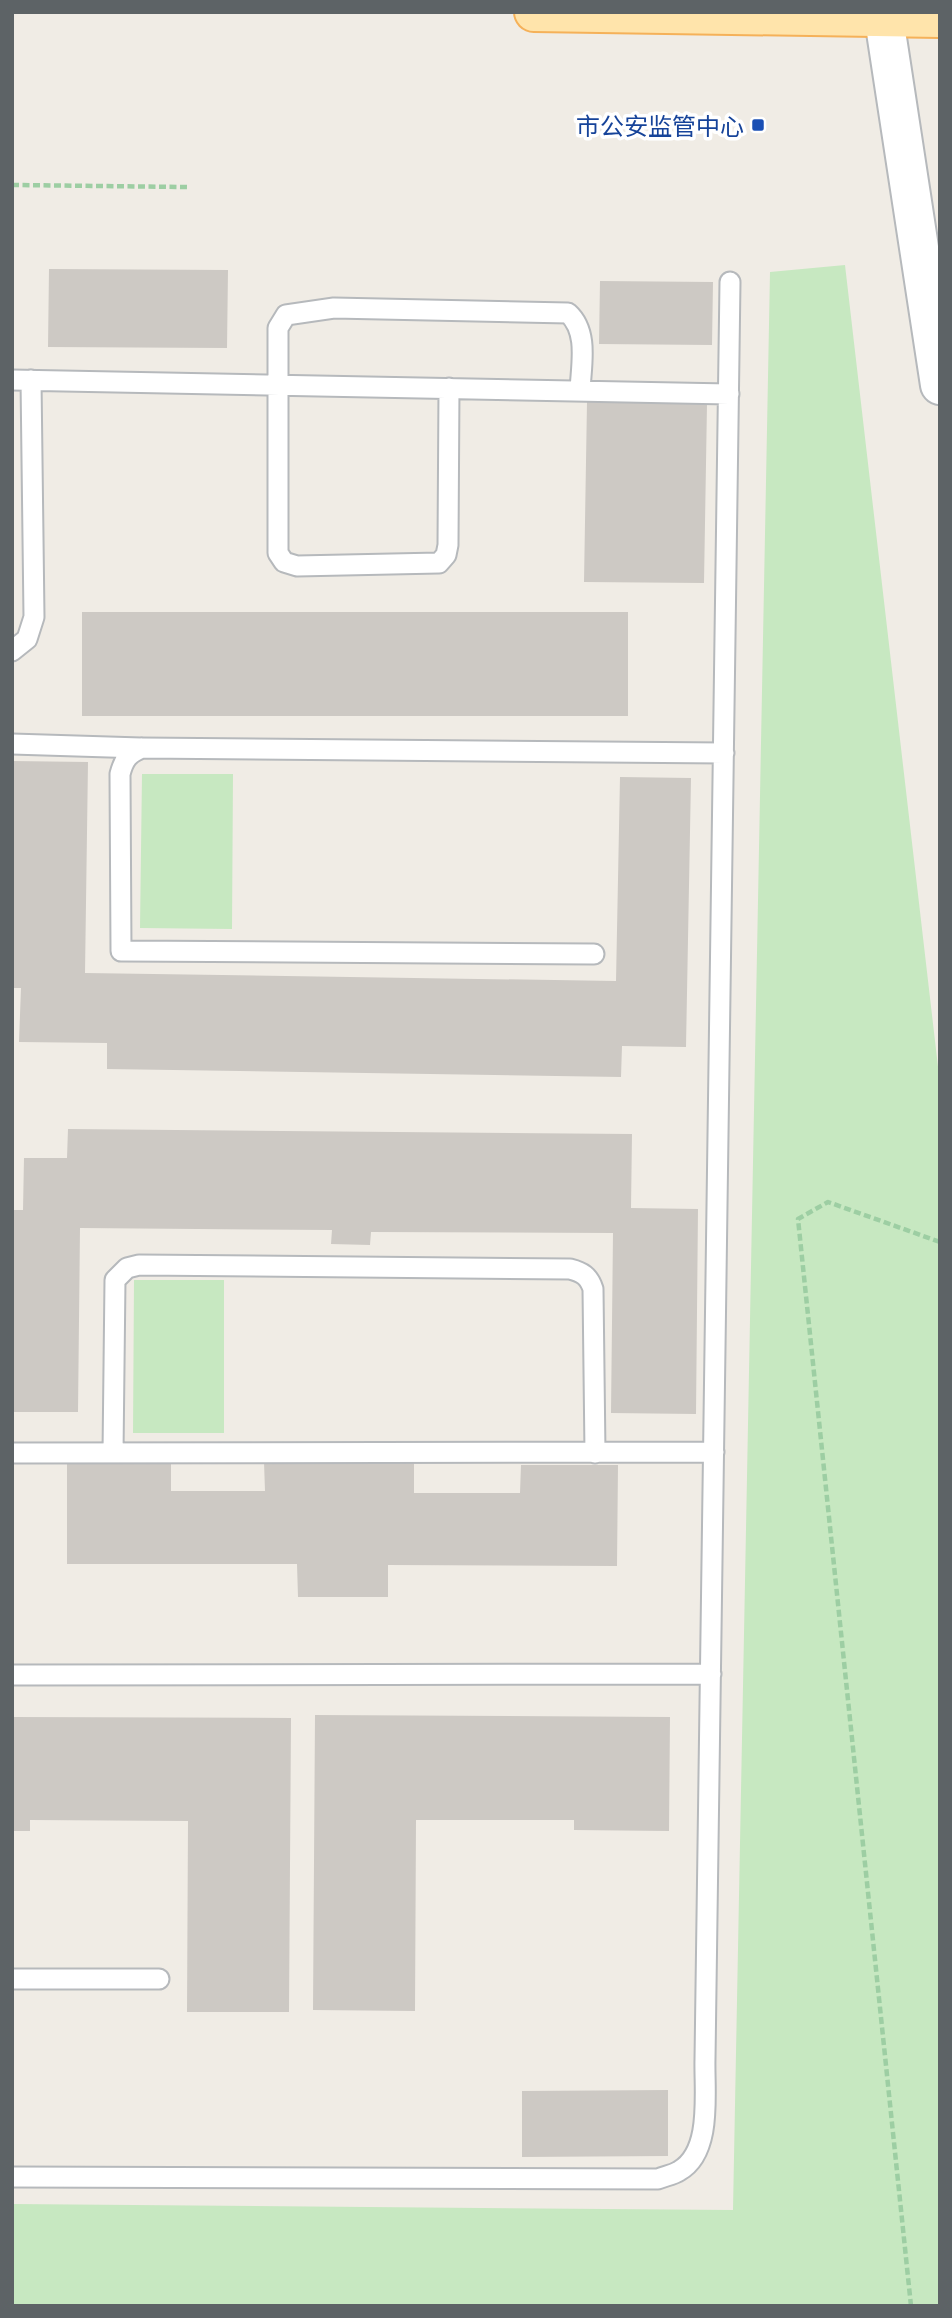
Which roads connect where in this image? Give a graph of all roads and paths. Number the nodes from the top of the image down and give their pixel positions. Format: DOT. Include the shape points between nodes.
graph roads {
  1 [pos="534,12"];
  2 [pos="883,15"];
  3 [pos="940,18"];
  4 [pos="12,185"];
  5 [pos="187,187"];
  6 [pos="929,244"];
  7 [pos="730,282"];
  8 [pos="22,380"];
  9 [pos="277,385"];
  10 [pos="940,385"];
  11 [pos="449,388"];
  12 [pos="580,391"];
  13 [pos="729,394"];
  14 [pos="12,651"];
  15 [pos="12,744"];
  16 [pos="142,748"];
  17 [pos="724,753"];
  18 [pos="594,954"];
  19 [pos="940,1242"];
  20 [pos="595,1452"];
  21 [pos="714,1452"];
  22 [pos="12,1453"];
  23 [pos="113,1453"];
  24 [pos="711,1674"];
  25 [pos="12,1675"];
  26 [pos="12,1979"];
  27 [pos="159,1979"];
  28 [pos="12,2177"];
  29 [pos="911,2306"];
  1 -- 2 [label="main road"];
  2 -- 3 [label="main road"];
  2 -- 6 [label="street"];
  4 -- 5 [label="path"];
  6 -- 10 [label="street"];
  7 -- 13 [label="lane"];
  8 -- 9 [label="lane"];
  8 -- 14 [label="lane" via="34,617 27,639"];
  9 -- 11 [label="lane"];
  9 -- 11 [label="lane" via="278,553 284,562 297,566 439,563 448,545"];
  9 -- 12 [label="lane" via="278,328 286,315 334,308 568,313 579,323 582,338"];
  11 -- 12 [label="lane"];
  12 -- 13 [label="lane"];
  13 -- 17 [label="lane"];
  15 -- 16 [label="lane"];
  16 -- 17 [label="lane"];
  16 -- 18 [label="lane" via="129,753 120,774 121,951"];
  17 -- 21 [label="lane"];
  19 -- 29 [label="path" via="828,1202 798,1219"];
  20 -- 21 [label="lane"];
  20 -- 23 [label="lane"];
  20 -- 23 [label="lane" via="593,1289 582,1272 139,1265 127,1268 115,1280"];
  21 -- 24 [label="lane"];
  22 -- 23 [label="lane"];
  24 -- 25 [label="lane"];
  24 -- 28 [label="lane" via="704,2117 695,2153 681,2171 658,2179"];
  26 -- 27 [label="lane"];
}
